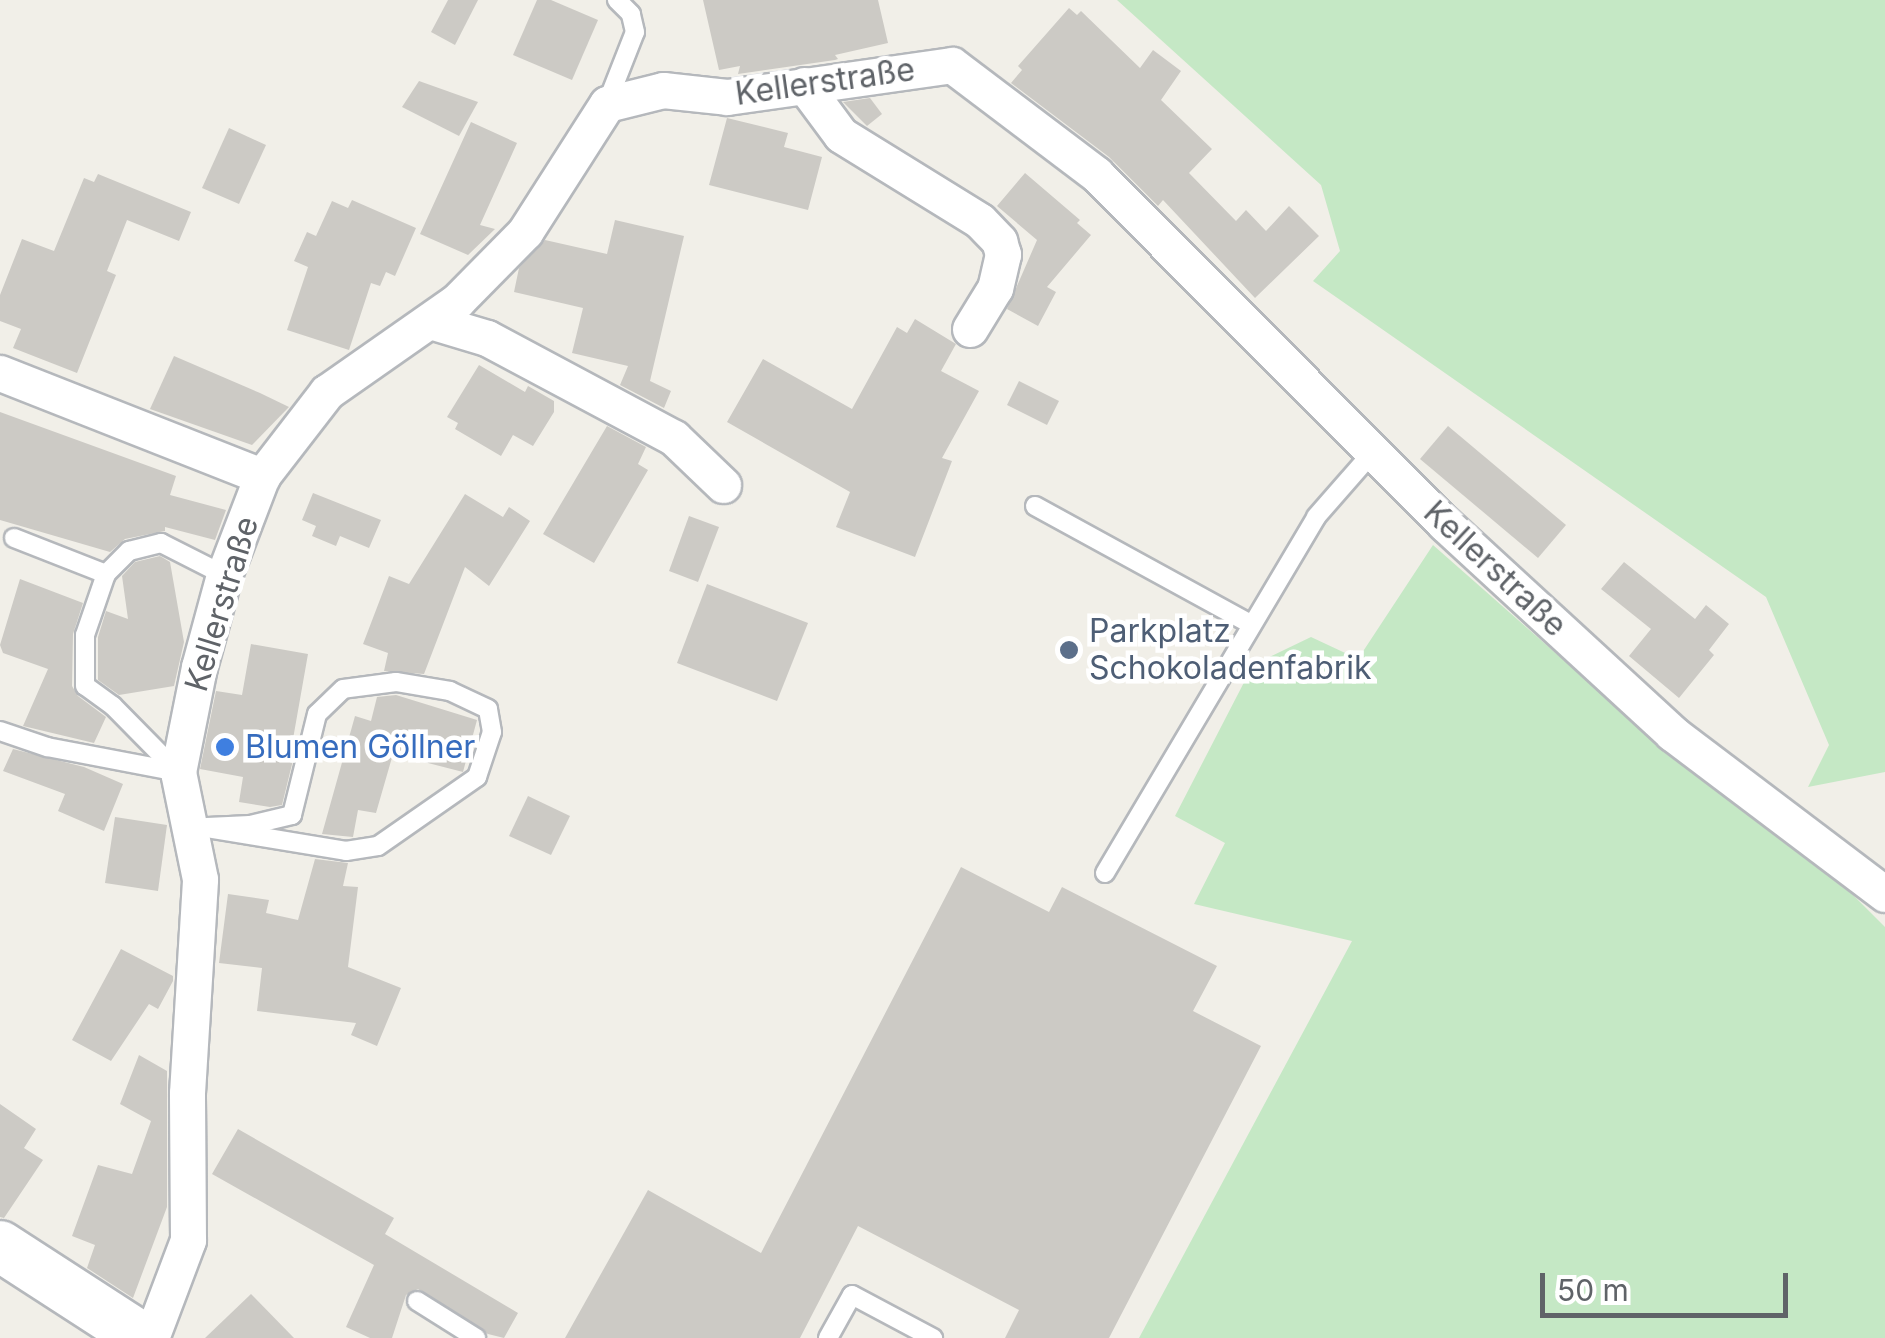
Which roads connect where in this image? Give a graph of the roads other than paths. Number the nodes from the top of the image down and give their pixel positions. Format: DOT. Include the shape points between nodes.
graph roads {
  1 [pos="618,0"];
  2 [pos="804,84"];
  3 [pos="607,104"];
  4 [pos="430,321"];
  5 [pos="970,329"];
  6 [pos="0,373"];
  7 [pos="1373,452"];
  8 [pos="262,476"];
  9 [pos="723,485"];
  10 [pos="1034,506"];
  11 [pos="14,538"];
  12 [pos="106,574"];
  13 [pos="224,575"];
  14 [pos="1252,626"];
  15 [pos="0,731"];
  16 [pos="178,772"];
  17 [pos="198,826"];
  18 [pos="1105,873"];
  19 [pos="1885,894"];
  20 [pos="5,1261"];
  21 [pos="416,1301"];
  22 [pos="142,1338"];
  23 [pos="150,1338"];
  24 [pos="476,1338"];
  25 [pos="828,1338"];
  26 [pos="934,1338"];
  1 -- 3 [label="lane" via="635,32"];
  2 -- 3 [label="street, Kellerstraße" via="727,97 663,90"];
  2 -- 5 [label="street" via="841,135 980,222 999,241 995,288"];
  2 -- 7 [label="street, Kellerstraße" via="952,65 1096,174"];
  3 -- 4 [label="street, Kellerstraße" via="524,232"];
  4 -- 8 [label="street, Kellerstraße" via="327,392"];
  4 -- 9 [label="street" via="487,338 674,438"];
  6 -- 8 [label="street"];
  7 -- 14 [label="lane" via="1316,517"];
  7 -- 19 [label="street, Kellerstraße" via="1672,733"];
  8 -- 13 [label="street, Kellerstraße"];
  10 -- 14 [label="lane"];
  11 -- 12 [label="lane"];
  12 -- 13 [label="lane" via="129,551 162,544"];
  12 -- 16 [label="lane" via="85,635 85,686"];
  13 -- 16 [label="street, Kellerstraße"];
  14 -- 18 [label="lane"];
  15 -- 16 [label="lane" via="47,748"];
  16 -- 17 [label="street, Kellerstraße"];
  17 -- 17 [label="lane" via="346,850 378,846 477,776 492,732 488,710 450,691 396,682 342,690 318,714 292,816 250,826"];
  17 -- 23 [label="street, Kellerstraße" via="188,1240"];
  20 -- 22 [label="main road"];
  21 -- 24 [label="lane"];
  25 -- 26 [label="lane" via="852,1295"];
}
